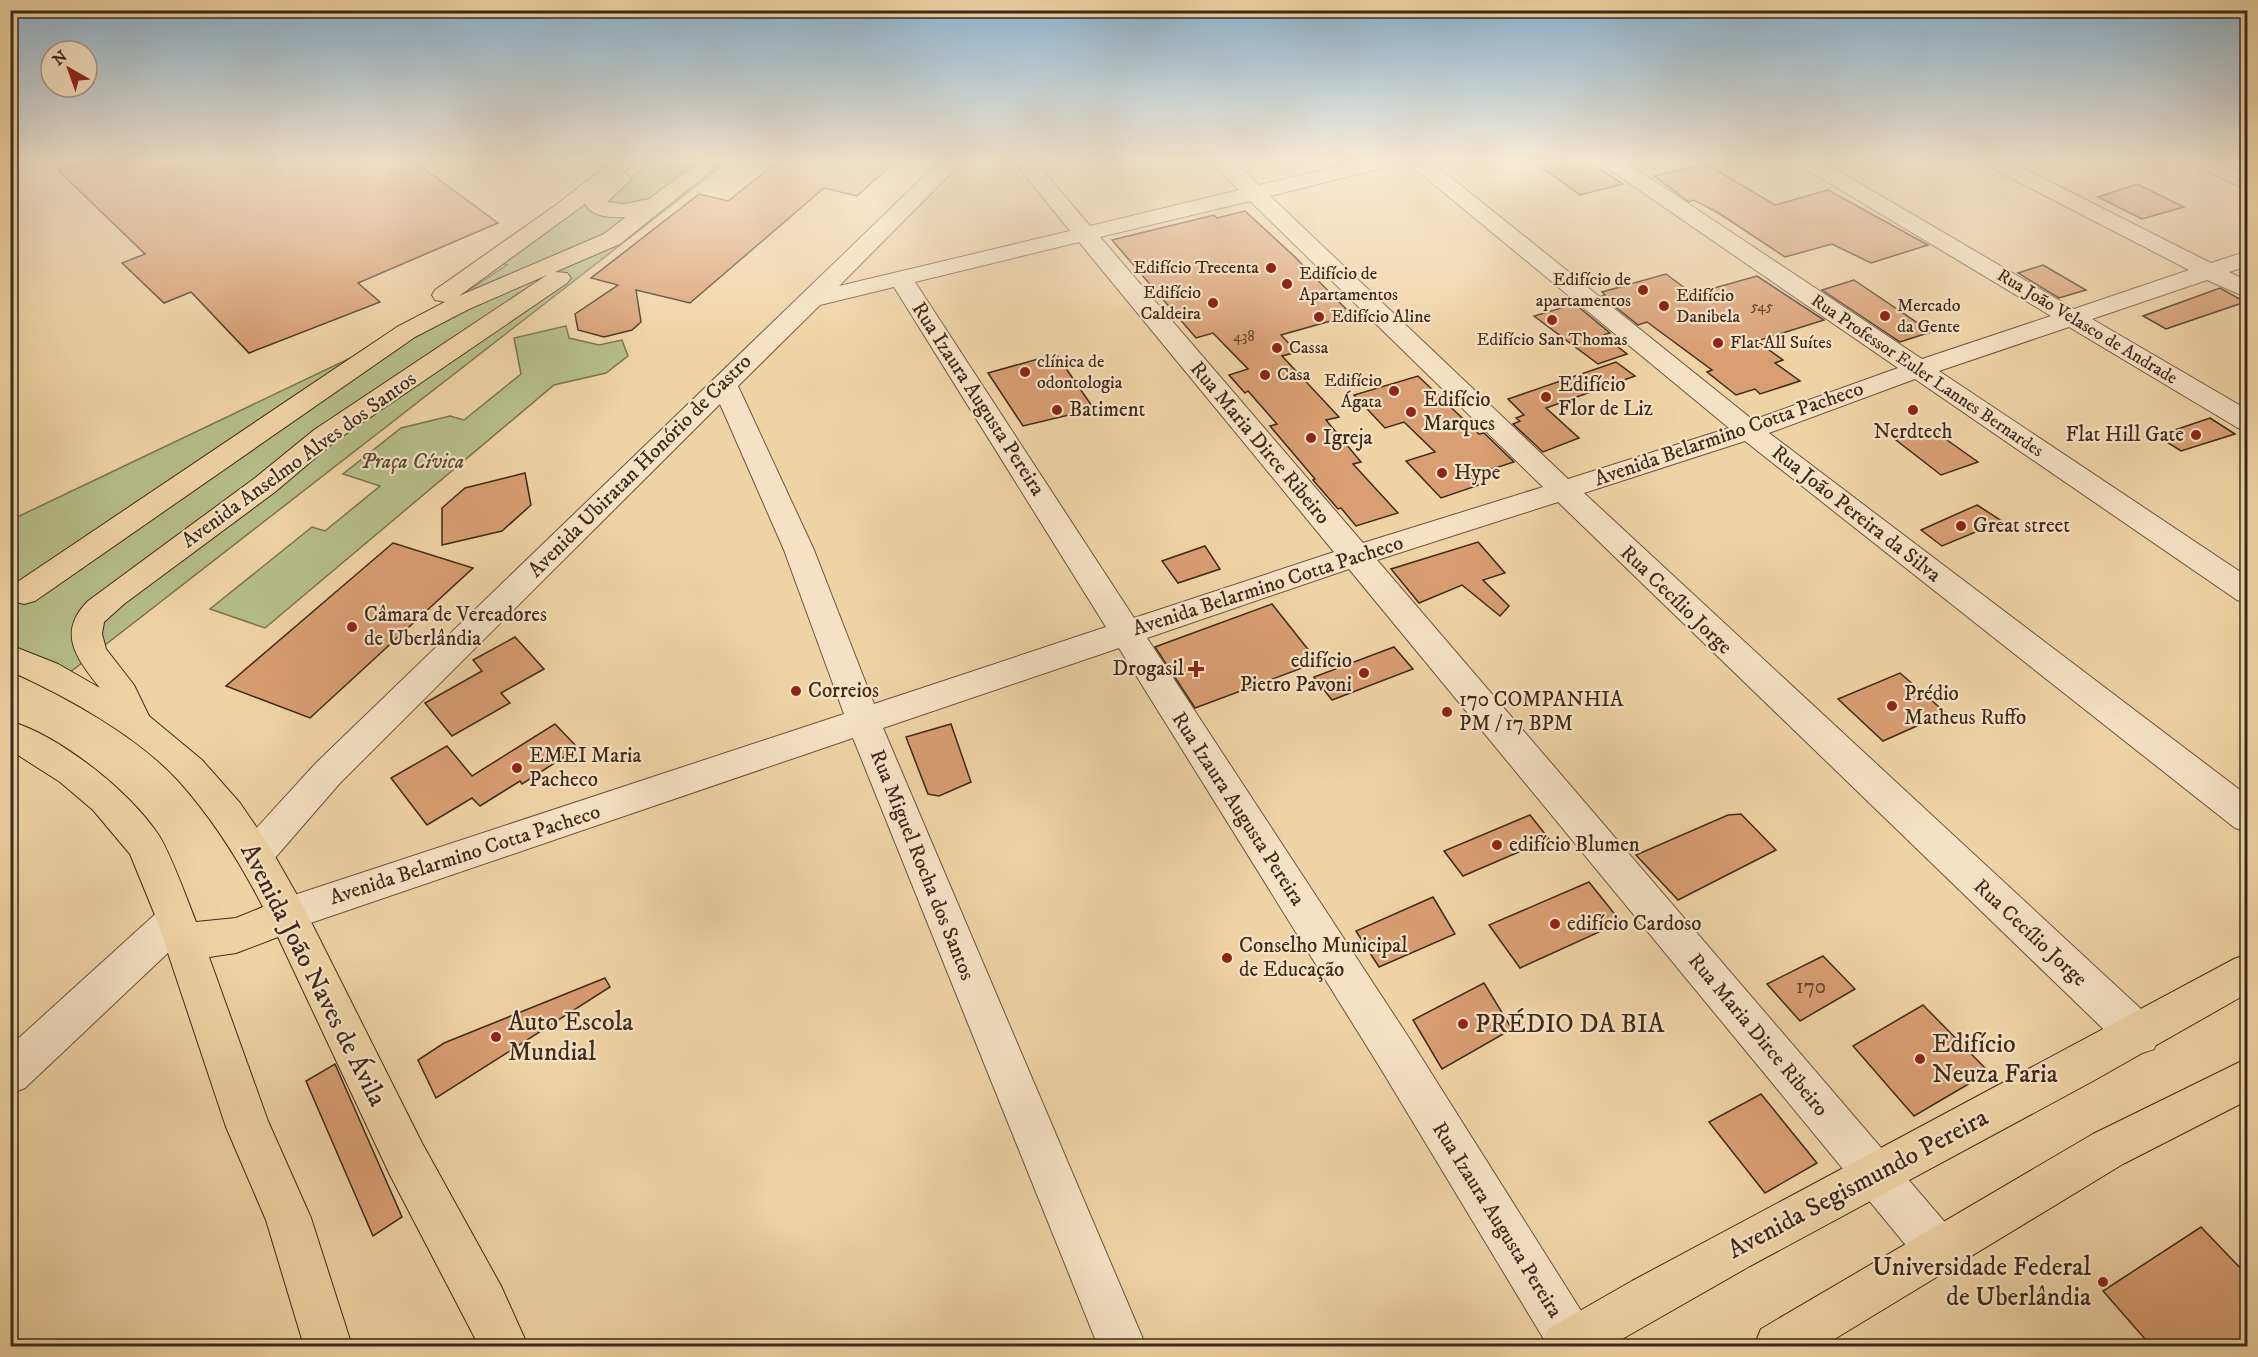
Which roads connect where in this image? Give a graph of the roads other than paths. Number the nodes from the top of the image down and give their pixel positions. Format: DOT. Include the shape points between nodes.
graph roads {
  1 [pos="544,222"];
  2 [pos="633,222"];
  3 [pos="888,222"];
  4 [pos="1076,222"];
  5 [pos="1135,222"];
  6 [pos="1285,222"];
  7 [pos="1493,222"];
  8 [pos="1700,222"];
  9 [pos="1910,222"];
  10 [pos="2113,222"];
  11 [pos="1086,234"];
  12 [pos="612,239"];
  13 [pos="2247,258"];
  14 [pos="2207,270"];
  15 [pos="900,278"];
  16 [pos="2247,291"];
  17 [pos="808,300"];
  18 [pos="2071,317"];
  19 [pos="1916,370"];
  20 [pos="724,383"];
  21 [pos="2247,422"];
  22 [pos="1749,431"];
  23 [pos="1561,490"];
  24 [pos="1355,556"];
  25 [pos="15,585"];
  26 [pos="2247,592"];
  27 [pos="1126,634"];
  28 [pos="10,657"];
  29 [pos="864,722"];
  30 [pos="135,724"];
  31 [pos="10,734"];
  32 [pos="2247,817"];
  33 [pos="255,855"];
  34 [pos="287,914"];
  35 [pos="179,929"];
  36 [pos="2247,972"];
  37 [pos="2139,1035"];
  38 [pos="10,1074"];
  39 [pos="2247,1078"];
  40 [pos="1874,1173"];
  41 [pos="1939,1250"];
  42 [pos="1569,1344"];
  43 [pos="328,1347"];
  44 [pos="504,1347"];
  45 [pos="1122,1347"];
  46 [pos="1778,1347"];
  1 -- 25 [label="main road" via="228,426"];
  2 -- 12 [label="main road"];
  3 -- 17 [label="street, Avenida Ubiratan Honório de Castro"];
  4 -- 11 [label="street, Rua Maria Dirce Ribeiro"];
  5 -- 11 [label="street"];
  6 -- 23 [label="street, Rua Cecílio Jorge"];
  7 -- 22 [label="street, Rua João Pereira da Silva"];
  8 -- 19 [label="street, Rua Professor Euler Lannes Bernardes"];
  9 -- 18 [label="street, Rua João Velasco de Andrade"];
  10 -- 14 [label="street"];
  11 -- 15 [label="street"];
  11 -- 24 [label="street, Rua Maria Dirce Ribeiro"];
  12 -- 25 [label="main road" via="460,304 406,333"];
  12 -- 30 [label="main road, Avenida Anselmo Alves dos Santos" via="324,436 99,609 88,623 90,646 97,663 122,694"];
  13 -- 14 [label="street, Avenida Belarmino Cotta Pacheco"];
  14 -- 16 [label="street"];
  14 -- 18 [label="street, Avenida Belarmino Cotta Pacheco"];
  15 -- 17 [label="street"];
  15 -- 27 [label="street, Rua Izaura Augusta Pereira"];
  17 -- 20 [label="street, Avenida Ubiratan Honório de Castro"];
  18 -- 19 [label="street, Avenida Belarmino Cotta Pacheco"];
  18 -- 21 [label="street, Rua João Velasco de Andrade"];
  19 -- 22 [label="street, Avenida Belarmino Cotta Pacheco"];
  19 -- 26 [label="street, Rua Professor Euler Lannes Bernardes"];
  20 -- 29 [label="street, Rua Miguel Rocha dos Santos" via="799,550"];
  20 -- 33 [label="street, Avenida Ubiratan Honório de Castro" via="328,773"];
  22 -- 23 [label="street, Avenida Belarmino Cotta Pacheco"];
  22 -- 32 [label="street, Rua João Pereira da Silva"];
  23 -- 24 [label="street, Avenida Belarmino Cotta Pacheco"];
  23 -- 37 [label="street, Rua Cecílio Jorge"];
  24 -- 27 [label="street, Avenida Belarmino Cotta Pacheco"];
  24 -- 40 [label="street, Rua Maria Dirce Ribeiro"];
  27 -- 29 [label="street, Avenida Belarmino Cotta Pacheco"];
  27 -- 42 [label="street, Rua Izaura Augusta Pereira" via="1396,1055"];
  28 -- 30 [label="main road, Avenida João Naves de Ávila"];
  29 -- 34 [label="street, Avenida Belarmino Cotta Pacheco"];
  29 -- 45 [label="street, Rua Miguel Rocha dos Santos"];
  30 -- 33 [label="main road, Avenida João Naves de Ávila" via="190,770"];
  31 -- 35 [label="main road" via="72,772 126,822 145,844"];
  33 -- 34 [label="main road, Avenida João Naves de Ávila"];
  34 -- 35 [label="main road" via="232,938 210,941"];
  34 -- 44 [label="main road, Avenida João Naves de Ávila" via="406,1159"];
  35 -- 38 [label="street"];
  35 -- 43 [label="main road" via="248,1127 288,1218"];
  36 -- 37 [label="main road, Avenida Segismundo Pereira"];
  37 -- 40 [label="main road, Avenida Segismundo Pereira"];
  39 -- 41 [label="main road" via="2108,1149"];
  40 -- 41 [label="street, Rua Maria Dirce Ribeiro"];
  40 -- 42 [label="main road, Avenida Segismundo Pereira"];
  41 -- 46 [label="main road"];
}
